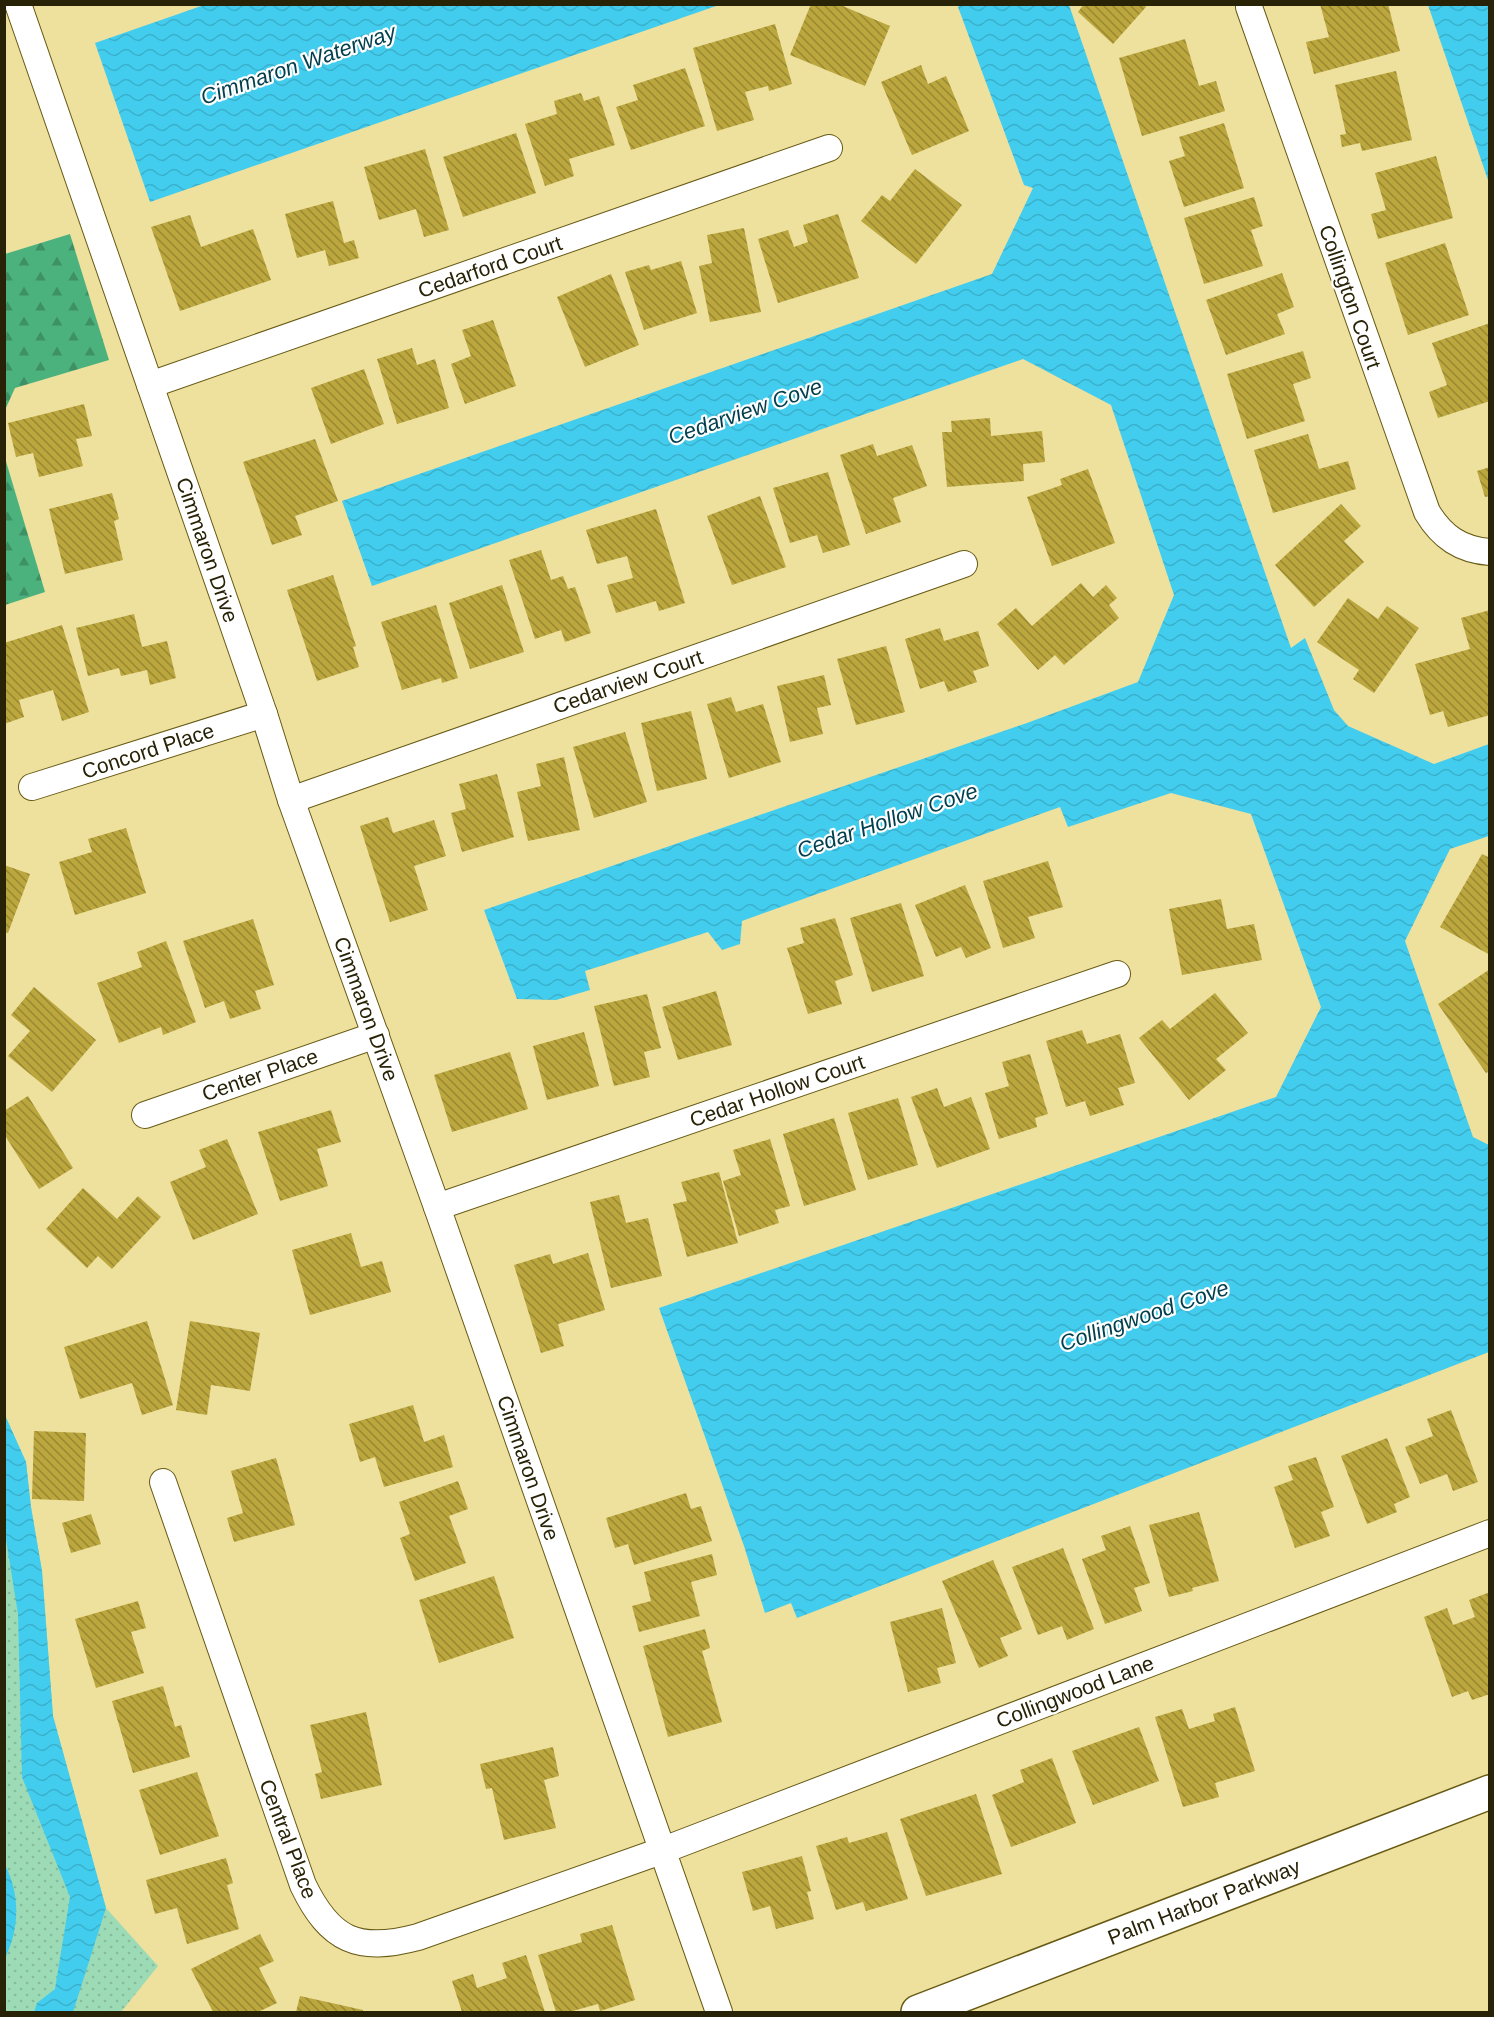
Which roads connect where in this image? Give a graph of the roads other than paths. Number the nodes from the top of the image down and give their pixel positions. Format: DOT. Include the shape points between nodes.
graph roads {
  1 [pos="18,4"];
  2 [pos="1249,7"];
  3 [pos="829,148"];
  4 [pos="150,385"];
  5 [pos="1490,552"];
  6 [pos="964,564"];
  7 [pos="264,714"];
  8 [pos="32,787"];
  9 [pos="291,800"];
  10 [pos="1116,974"];
  11 [pos="375,1035"];
  12 [pos="144,1115"];
  13 [pos="437,1207"];
  14 [pos="163,1482"];
  15 [pos="1490,1533"];
  16 [pos="1490,1792"];
  17 [pos="662,1851"];
  18 [pos="719,2013"];
  19 [pos="918,2013"];
  1 -- 4 [label="street, Cimmaron Drive"];
  2 -- 5 [label="street, Collington Court" via="1427,512 1453,542"];
  3 -- 4 [label="street, Cedarford Court"];
  4 -- 7 [label="street, Cimmaron Drive"];
  6 -- 9 [label="street, Cedarview Court"];
  7 -- 8 [label="street, Concord Place"];
  7 -- 9 [label="street, Cimmaron Drive"];
  9 -- 11 [label="street, Cimmaron Drive"];
  10 -- 13 [label="street, Cedar Hollow Court"];
  11 -- 12 [label="street, Center Place"];
  11 -- 13 [label="street, Cimmaron Drive"];
  13 -- 17 [label="street, Cimmaron Drive"];
  14 -- 17 [label="street, Central Place" via="296,1866 317,1911 335,1930 368,1944 402,1941"];
  15 -- 17 [label="street, Collingwood Lane"];
  16 -- 19 [label="street, Palm Harbor Parkway"];
  17 -- 18 [label="street, Cimmaron Drive"];
}
